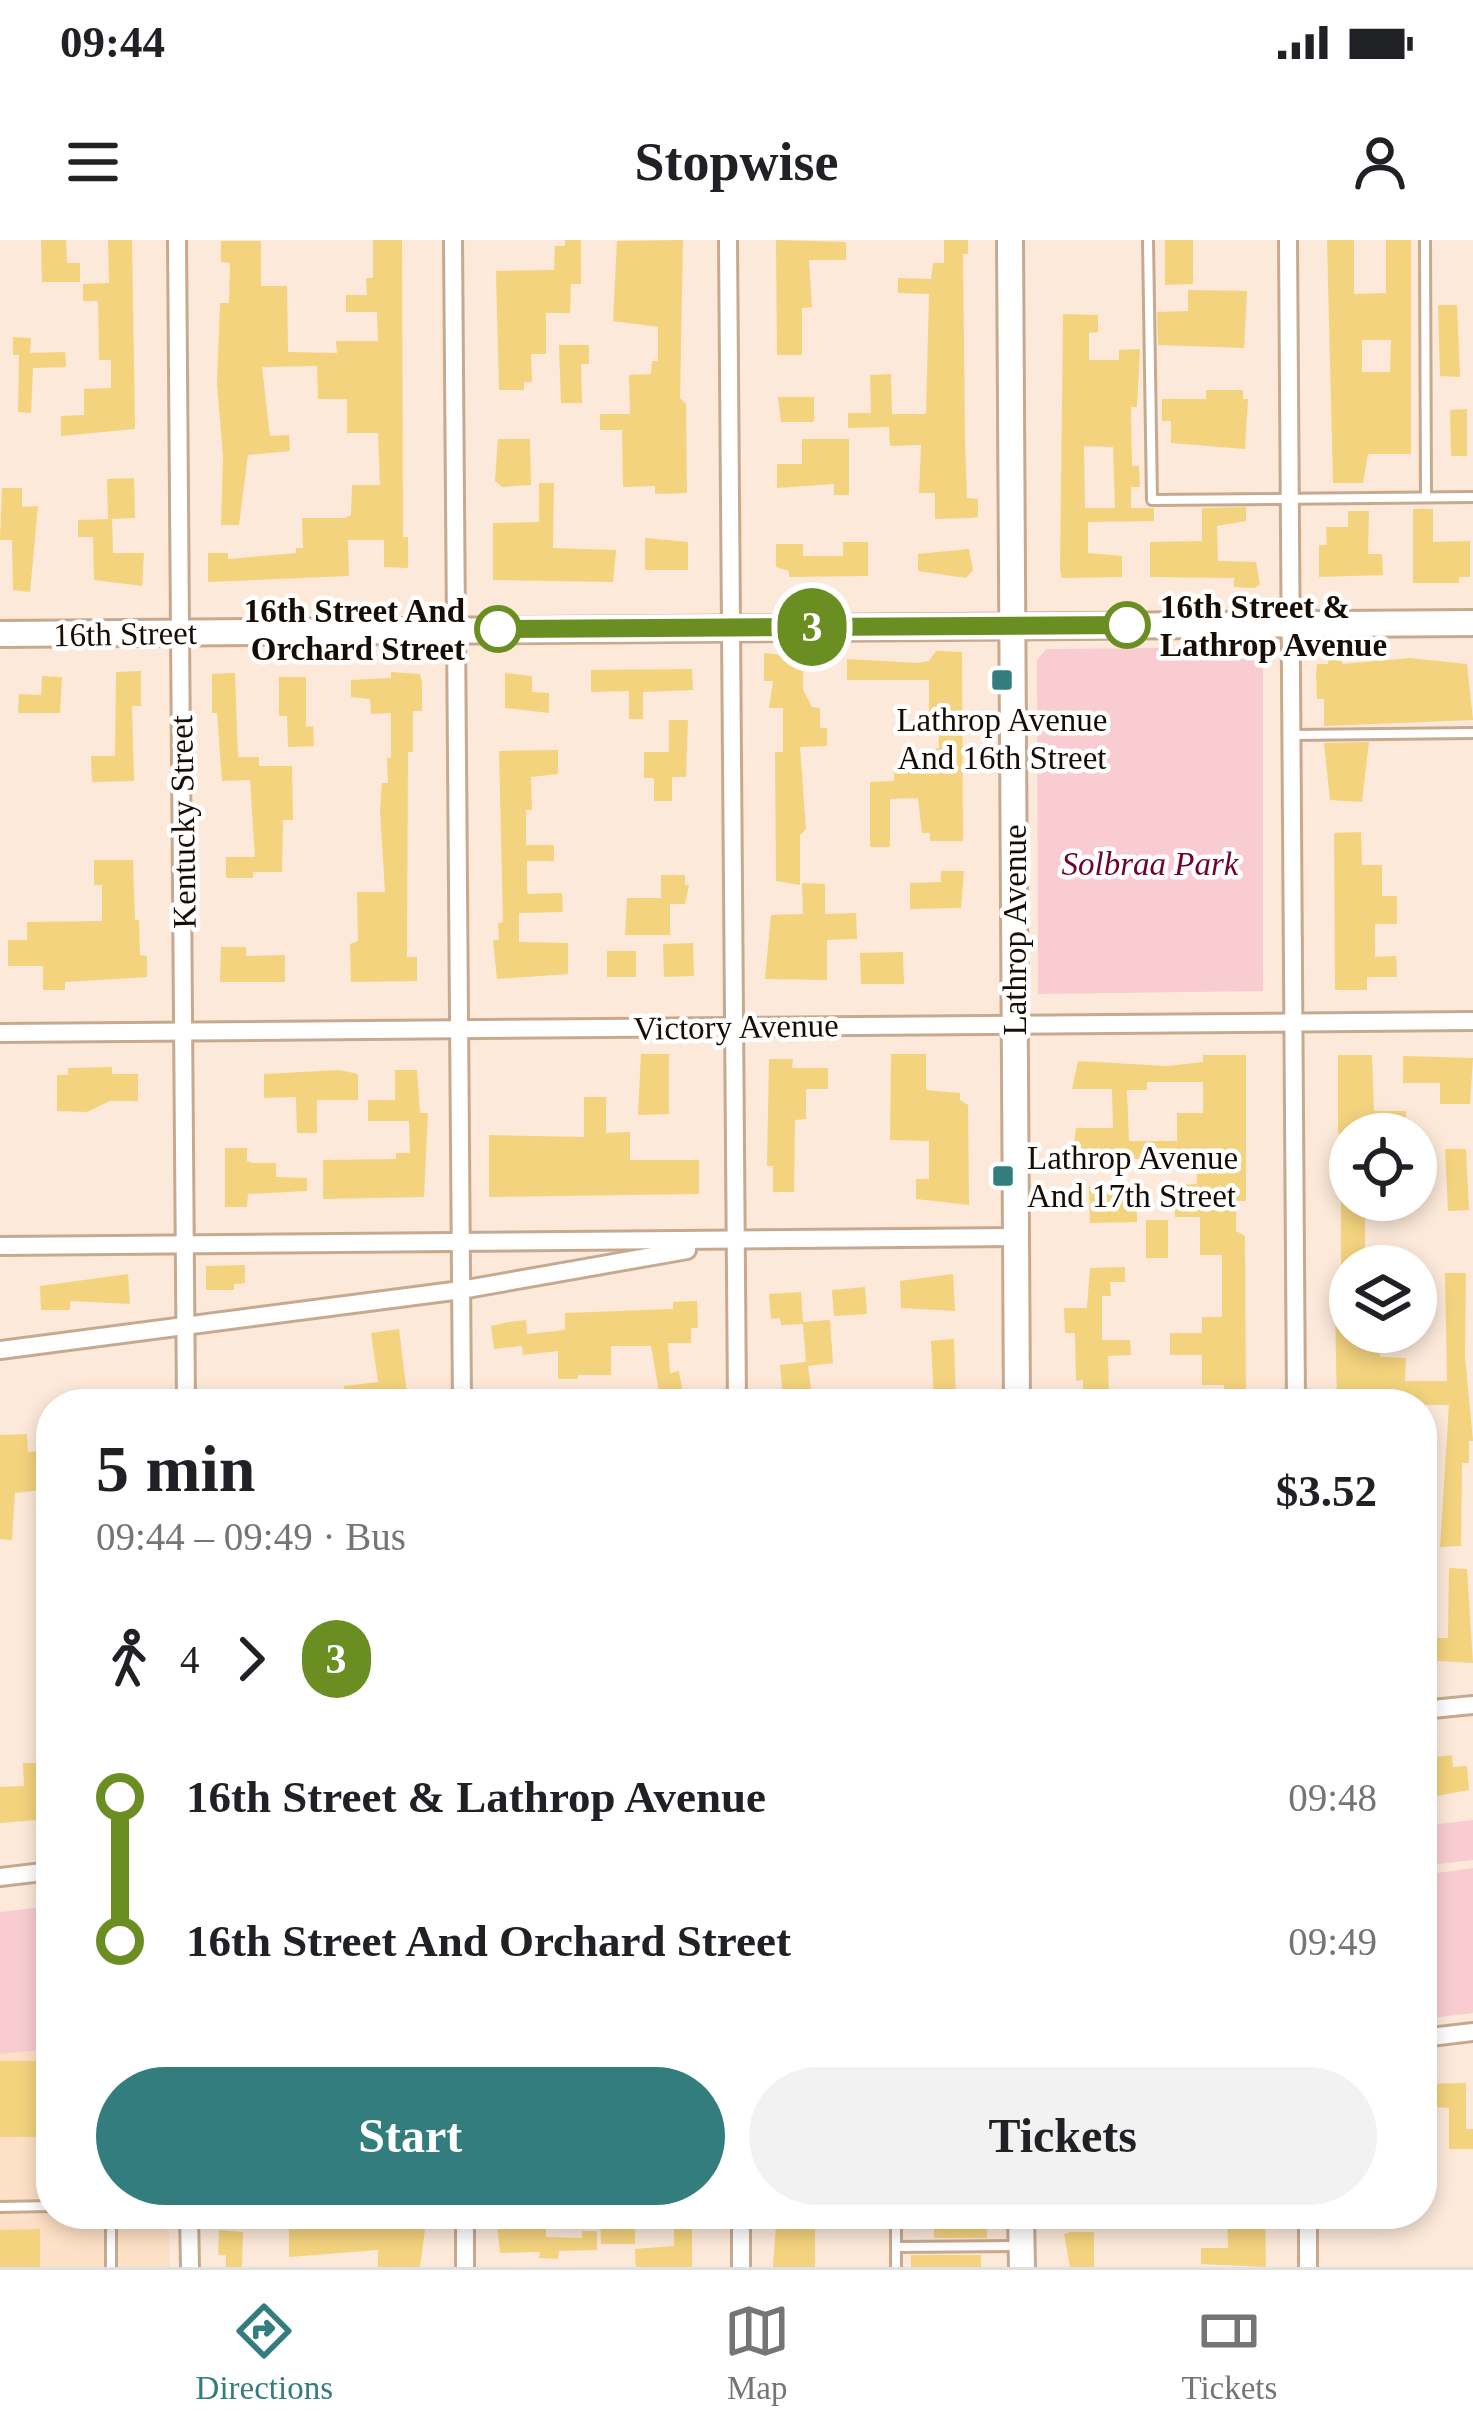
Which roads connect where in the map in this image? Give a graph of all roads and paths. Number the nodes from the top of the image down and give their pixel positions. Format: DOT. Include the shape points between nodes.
graph roads {
  1 [pos="177,240"];
  2 [pos="452,240"];
  3 [pos="728,240"];
  4 [pos="1010,240"];
  5 [pos="1148,240"];
  6 [pos="1288,240"];
  7 [pos="1425,240"];
  8 [pos="1290,497"];
  9 [pos="1426,497"];
  10 [pos="1473,497"];
  11 [pos="1473,623"];
  12 [pos="1291,624"];
  13 [pos="1012,626"];
  14 [pos="732,627"];
  15 [pos="456,630"];
  16 [pos="180,633"];
  17 [pos="0,634"];
  18 [pos="1473,734"];
  19 [pos="1292,735"];
  20 [pos="1473,1021"];
  21 [pos="1293,1022"];
  22 [pos="1015,1023"];
  23 [pos="736,1026"];
  24 [pos="460,1029"];
  25 [pos="184,1032"];
  26 [pos="0,1033"];
  27 [pos="1016,1237"];
  28 [pos="461,1242"];
  29 [pos="736,1242"];
  30 [pos="185,1244"];
  31 [pos="0,1246"];
  32 [pos="461,1289"];
  33 [pos="186,1327"];
  34 [pos="0,1350"];
  35 [pos="186,1389"];
  36 [pos="462,1389"];
  37 [pos="737,1389"];
  38 [pos="1017,1389"];
  39 [pos="1296,1389"];
  40 [pos="1473,1705"];
  41 [pos="1437,1709"];
  42 [pos="36,1873"];
  43 [pos="0,1877"];
  44 [pos="1473,2032"];
  45 [pos="1437,2036"];
  46 [pos="36,2206"];
  47 [pos="0,2207"];
  48 [pos="111,2229"];
  49 [pos="189,2229"];
  50 [pos="465,2229"];
  51 [pos="741,2229"];
  52 [pos="896,2229"];
  53 [pos="1308,2229"];
  54 [pos="896,2247"];
  55 [pos="1022,2257"];
  56 [pos="111,2267"];
  57 [pos="190,2267"];
  58 [pos="465,2267"];
  59 [pos="741,2267"];
  60 [pos="896,2267"];
  61 [pos="1308,2267"];
  1 -- 16 [label="street, Kentucky Street"];
  2 -- 15 [label="street"];
  3 -- 14 [label="street"];
  4 -- 13 [label="street, Lathrop Avenue"];
  5 -- 8 [label="lane" via="1153,500"];
  6 -- 8 [label="street"];
  7 -- 9 [label="lane"];
  8 -- 9 [label="lane"];
  8 -- 12 [label="street"];
  9 -- 10 [label="lane"];
  11 -- 12 [label="street, 16th Street"];
  12 -- 13 [label="street, 16th Street"];
  12 -- 19 [label="street"];
  13 -- 14 [label="street, 16th Street"];
  13 -- 22 [label="street, Lathrop Avenue"];
  14 -- 15 [label="street, 16th Street"];
  14 -- 23 [label="street"];
  15 -- 16 [label="street, 16th Street"];
  15 -- 24 [label="street"];
  16 -- 17 [label="street, 16th Street"];
  16 -- 25 [label="street, Kentucky Street"];
  18 -- 19 [label="lane"];
  19 -- 21 [label="street"];
  20 -- 21 [label="street, Victory Avenue"];
  21 -- 22 [label="street, Victory Avenue"];
  21 -- 39 [label="street"];
  22 -- 23 [label="street, Victory Avenue"];
  22 -- 27 [label="street, Lathrop Avenue"];
  23 -- 24 [label="street, Victory Avenue"];
  23 -- 29 [label="street"];
  24 -- 25 [label="street, Victory Avenue"];
  24 -- 28 [label="street"];
  25 -- 26 [label="street, Victory Avenue"];
  25 -- 30 [label="street, Kentucky Street"];
  27 -- 29 [label="street"];
  27 -- 38 [label="street, Lathrop Avenue"];
  28 -- 29 [label="street"];
  28 -- 30 [label="street"];
  28 -- 32 [label="street"];
  29 -- 32 [label="street"];
  29 -- 37 [label="street"];
  30 -- 31 [label="street"];
  30 -- 33 [label="street, Kentucky Street"];
  32 -- 33 [label="street"];
  32 -- 36 [label="street"];
  33 -- 34 [label="street"];
  33 -- 35 [label="street, Kentucky Street"];
  40 -- 41 [label="street"];
  42 -- 43 [label="street"];
  44 -- 45 [label="street"];
  46 -- 47 [label="lane"];
  48 -- 56 [label="lane"];
  49 -- 57 [label="street"];
  50 -- 58 [label="street"];
  51 -- 59 [label="street"];
  52 -- 54 [label="lane"];
  53 -- 61 [label="street"];
  54 -- 55 [label="lane"];
  54 -- 60 [label="lane"];
}
